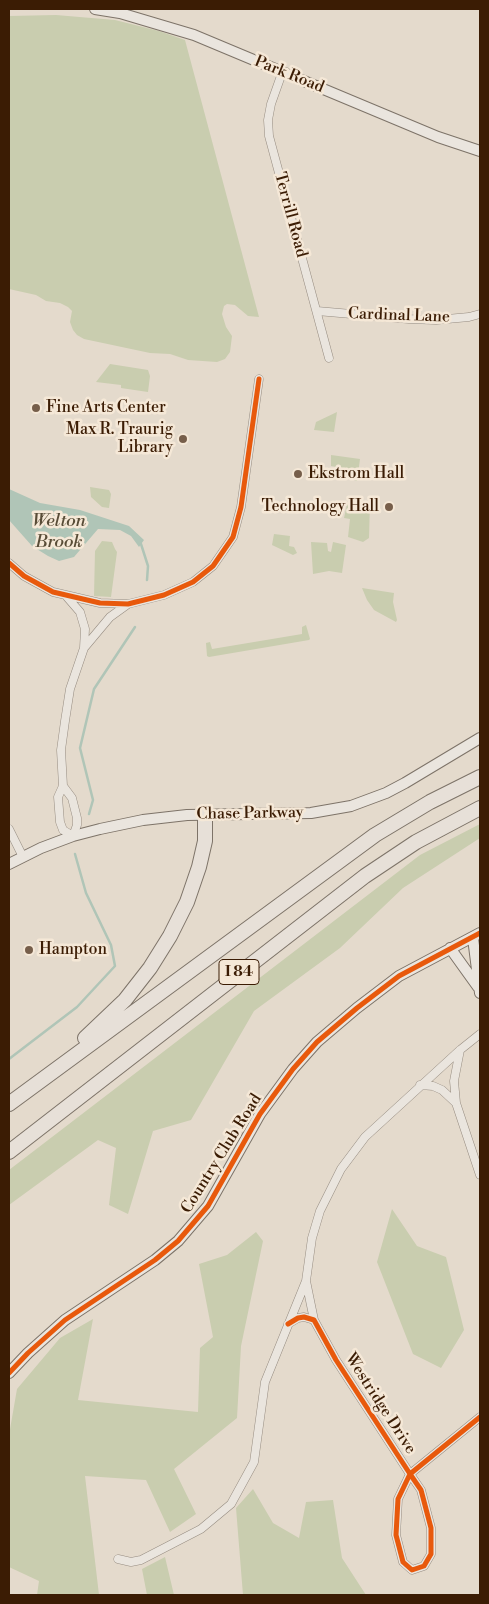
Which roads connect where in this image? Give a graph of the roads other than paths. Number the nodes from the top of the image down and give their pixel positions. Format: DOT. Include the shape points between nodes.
graph roads {
  1 [pos="95,9"];
  2 [pos="282,73"];
  3 [pos="480,151"];
  4 [pos="317,311"];
  5 [pos="480,314"];
  6 [pos="329,358"];
  7 [pos="258,379"];
  8 [pos="9,563"];
  9 [pos="66,596"];
  10 [pos="128,604"];
  11 [pos="84,648"];
  12 [pos="480,738"];
  13 [pos="480,776"];
  14 [pos="63,786"];
  15 [pos="480,808"];
  16 [pos="205,814"];
  17 [pos="9,829"];
  18 [pos="72,836"];
  19 [pos="22,857"];
  20 [pos="9,864"];
  21 [pos="476,936"];
  22 [pos="450,948"];
  23 [pos="479,990"];
  24 [pos="480,1034"];
  25 [pos="460,1050"];
  26 [pos="420,1085"];
  27 [pos="9,1100"];
  28 [pos="456,1103"];
  29 [pos="9,1104"];
  30 [pos="9,1152"];
  31 [pos="480,1175"];
  32 [pos="306,1281"];
  33 [pos="314,1320"];
  34 [pos="288,1324"];
  35 [pos="9,1373"];
  36 [pos="480,1417"];
  37 [pos="410,1474"];
  38 [pos="118,1559"];
  1 -- 2 [label="main road, Park Road" via="120,13 194,36"];
  2 -- 3 [label="main road, Park Road"];
  2 -- 4 [label="street, Terrill Road" via="271,104 269,136"];
  4 -- 5 [label="street, Cardinal Lane" via="436,320"];
  4 -- 6 [label="street, Terrill Road"];
  7 -- 10 [label="street" via="241,507 233,537 213,566 188,585 164,596"];
  8 -- 9 [label="street" via="36,584"];
  9 -- 10 [label="street" via="100,603"];
  9 -- 11 [label="street" via="80,612 85,629"];
  10 -- 11 [label="street" via="110,617"];
  11 -- 14 [label="street" via="70,689 65,720 61,750"];
  12 -- 16 [label="main road, Chase Parkway" via="405,783 351,806 298,814"];
  13 -- 29 [label="highway, I 84" via="362,844"];
  14 -- 18 [label="street" via="70,794 77,818"];
  14 -- 18 [label="street" via="58,797 60,822 63,830"];
  15 -- 30 [label="highway, I 84" via="416,842 365,876"];
  16 -- 18 [label="main road, Chase Parkway" via="143,820"];
  16 -- 27 [label="highway" via="204,841 193,885 170,936 150,968 100,1025"];
  17 -- 19 [label="street"];
  18 -- 19 [label="main road, Chase Parkway"];
  19 -- 20 [label="main road, Chase Parkway"];
  21 -- 22 [label="main road, Country Club Road"];
  21 -- 23 [label="main road"];
  22 -- 23 [label="main road"];
  22 -- 35 [label="main road, Country Club Road" via="399,976 317,1042 260,1114 208,1206 178,1241 65,1320"];
  24 -- 25 [label="street, Westridge Drive"];
  25 -- 26 [label="street, Westridge Drive"];
  25 -- 28 [label="street" via="454,1081"];
  26 -- 28 [label="street" via="442,1090"];
  26 -- 32 [label="street, Westridge Drive" via="365,1137 341,1169 320,1211 312,1238"];
  28 -- 31 [label="street"];
  32 -- 33 [label="street, Westridge Drive"];
  32 -- 34 [label="street"];
  33 -- 34 [label="street" via="304,1317"];
  33 -- 37 [label="street, Westridge Drive"];
  34 -- 38 [label="street" via="265,1382 254,1462 231,1504 201,1529 141,1560"];
  36 -- 37 [label="street"];
  37 -- 37 [label="street, Westridge Drive" via="398,1499 396,1535 404,1562 412,1570 424,1566 431,1554 431,1528 421,1490"];
}
